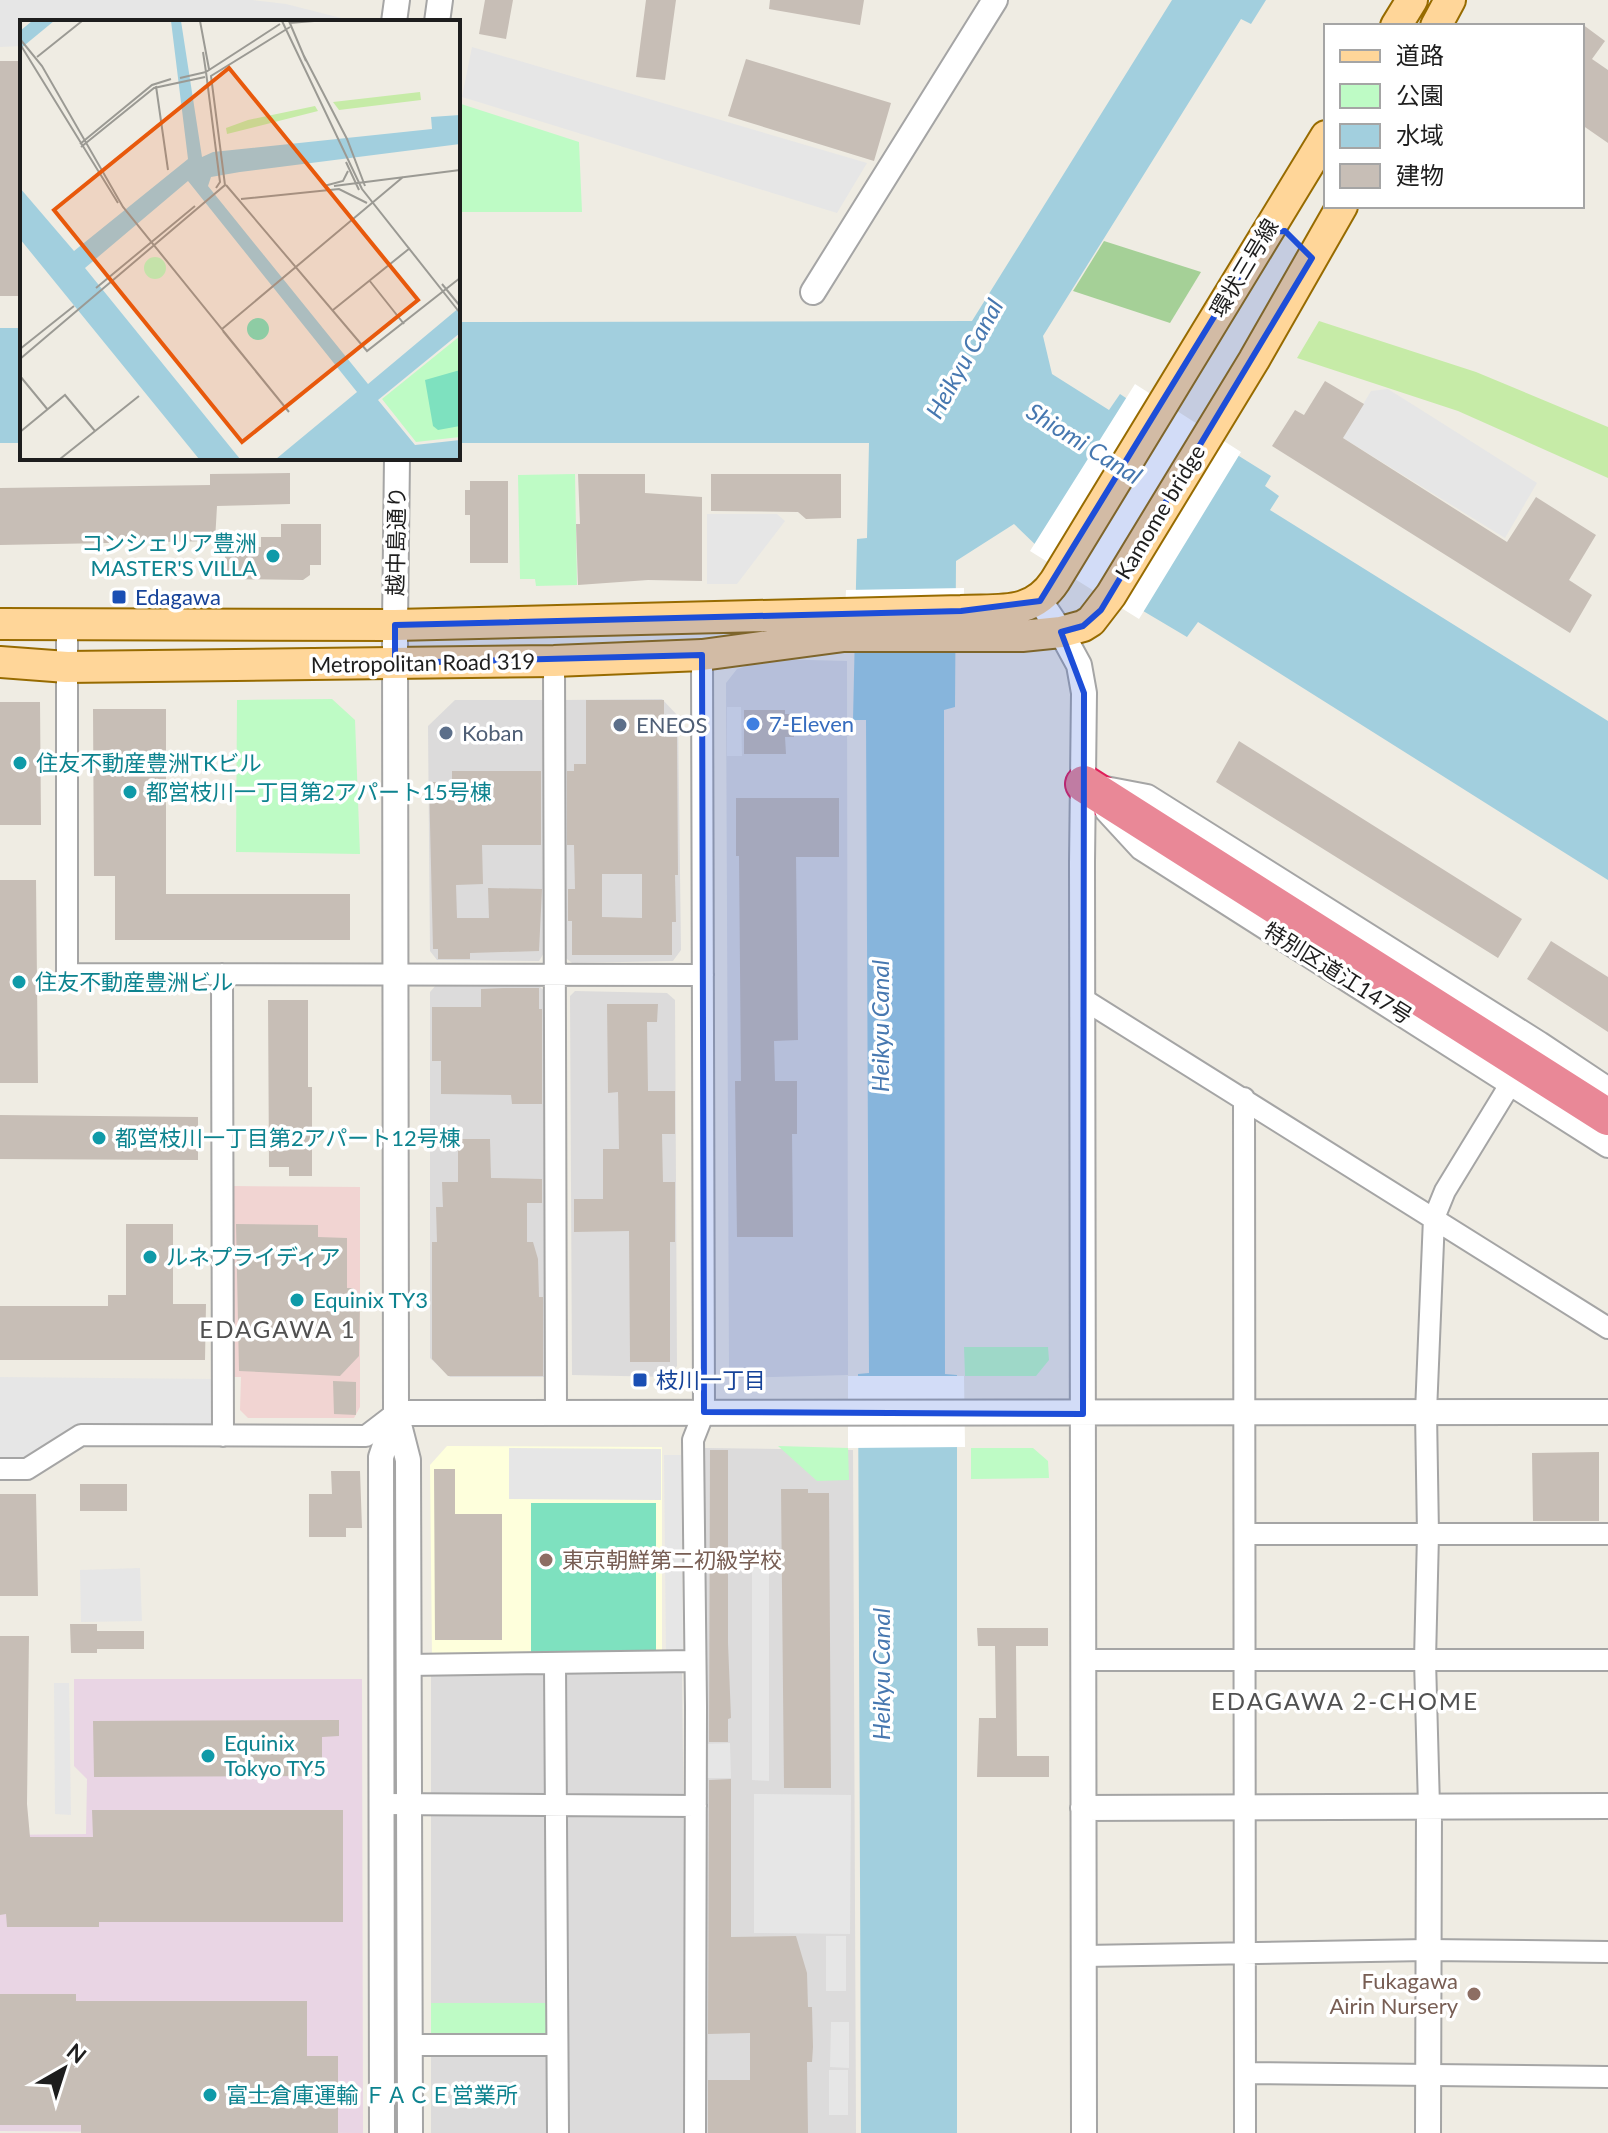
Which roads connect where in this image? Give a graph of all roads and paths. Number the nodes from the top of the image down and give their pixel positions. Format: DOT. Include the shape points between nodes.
graph roads {
  1 [pos="397,0"];
  2 [pos="440,0"];
  3 [pos="995,0"];
  4 [pos="1412,0"];
  5 [pos="1450,0"];
  6 [pos="394,20"];
  7 [pos="437,20"];
  8 [pos="1397,24"];
  9 [pos="1437,24"];
  10 [pos="1324,139"];
  11 [pos="1293,188"];
  12 [pos="1339,210"];
  13 [pos="1266,232"];
  14 [pos="1312,258"];
  15 [pos="813,292"];
  16 [pos="398,467"];
  17 [pos="1040,601"];
  18 [pos="961,623"];
  19 [pos="0,624"];
  20 [pos="67,624"];
  21 [pos="844,624"];
  22 [pos="395,625"];
  23 [pos="1061,632"];
  24 [pos="702,655"];
  25 [pos="554,661"];
  26 [pos="0,662"];
  27 [pos="395,663"];
  28 [pos="67,667"];
  29 [pos="1084,784"];
  30 [pos="222,974"];
  31 [pos="555,974"];
  32 [pos="703,975"];
  33 [pos="397,976"];
  34 [pos="1083,999"];
  35 [pos="1539,1044"];
  36 [pos="1608,1082"];
  37 [pos="1511,1083"];
  38 [pos="1608,1090"];
  39 [pos="1244,1098"];
  40 [pos="1608,1117"];
  41 [pos="1608,1145"];
  42 [pos="1434,1218"];
  43 [pos="1608,1328"];
  44 [pos="1246,1411"];
  45 [pos="704,1412"];
  46 [pos="1426,1412"];
  47 [pos="1608,1412"];
  48 [pos="396,1413"];
  49 [pos="556,1413"];
  50 [pos="1083,1414"];
  51 [pos="223,1436"];
  52 [pos="0,1469"];
  53 [pos="1246,1534"];
  54 [pos="1428,1534"];
  55 [pos="1608,1534"];
  56 [pos="1082,1660"];
  57 [pos="1246,1660"];
  58 [pos="1425,1660"];
  59 [pos="1608,1660"];
  60 [pos="694,1661"];
  61 [pos="555,1664"];
  62 [pos="408,1665"];
  63 [pos="381,1804"];
  64 [pos="409,1805"];
  65 [pos="556,1805"];
  66 [pos="696,1806"];
  67 [pos="1608,1806"];
  68 [pos="1429,1807"];
  69 [pos="1083,1808"];
  70 [pos="1245,1808"];
  71 [pos="1427,1950"];
  72 [pos="1608,1952"];
  73 [pos="1247,1953"];
  74 [pos="1084,1956"];
  75 [pos="409,2045"];
  76 [pos="557,2045"];
  77 [pos="1245,2073"];
  78 [pos="1427,2076"];
  79 [pos="1608,2077"];
  80 [pos="382,2133"];
  81 [pos="410,2133"];
  82 [pos="558,2133"];
  83 [pos="695,2133"];
  84 [pos="1084,2133"];
  85 [pos="1245,2133"];
  86 [pos="1428,2133"];
  1 -- 6 [label="street"];
  2 -- 7 [label="street"];
  3 -- 15 [label="street"];
  4 -- 8 [label="main road"];
  5 -- 9 [label="main road"];
  10 -- 11 [label="main road, 環状三号線"];
  11 -- 12 [label="main road" via="1300,208 1312,215 1322,218"];
  11 -- 13 [label="main road, 環状三号線"];
  12 -- 14 [label="main road"];
  13 -- 14 [label="main road" via="1285,231 1300,239"];
  13 -- 17 [label="main road, 環状三号線"];
  14 -- 23 [label="main road, Kamome bridge" via="1111,595 1091,621"];
  16 -- 22 [label="street, 越中島通り"];
  17 -- 18 [label="main road"];
  17 -- 23 [label="street"];
  18 -- 21 [label="main road"];
  18 -- 23 [label="main road" via="1022,636"];
  19 -- 20 [label="main road, Metropolitan Road 319"];
  20 -- 22 [label="main road, Metropolitan Road 319"];
  20 -- 28 [label="street"];
  21 -- 22 [label="main road, Metropolitan Road 319"];
  21 -- 24 [label="main road, Metropolitan Road 319"];
  22 -- 27 [label="street, 越中島通り"];
  23 -- 29 [label="street" via="1079,665 1084,693"];
  24 -- 25 [label="main road, Metropolitan Road 319"];
  24 -- 32 [label="street"];
  25 -- 27 [label="main road, Metropolitan Road 319"];
  25 -- 31 [label="street"];
  26 -- 28 [label="main road, Metropolitan Road 319"];
  27 -- 28 [label="main road, Metropolitan Road 319"];
  27 -- 33 [label="street, 越中島通り"];
  28 -- 30 [label="street" via="67,974"];
  29 -- 34 [label="street"];
  29 -- 35 [label="street" via="1147,797"];
  29 -- 37 [label="street, 特別区道江147号" via="1142,848"];
  29 -- 40 [label="highway"];
  30 -- 33 [label="street"];
  30 -- 51 [label="street"];
  31 -- 32 [label="street"];
  31 -- 33 [label="street"];
  31 -- 49 [label="street"];
  32 -- 45 [label="street"];
  33 -- 48 [label="street, 越中島通り"];
  34 -- 39 [label="street"];
  34 -- 50 [label="street"];
  35 -- 36 [label="street"];
  35 -- 38 [label="street"];
  37 -- 41 [label="street, 特別区道江147号"];
  37 -- 42 [label="street"];
  39 -- 42 [label="street"];
  39 -- 44 [label="street"];
  42 -- 43 [label="street"];
  42 -- 46 [label="street"];
  44 -- 46 [label="street"];
  44 -- 50 [label="street"];
  44 -- 53 [label="street"];
  45 -- 49 [label="street"];
  45 -- 50 [label="street"];
  45 -- 60 [label="street" via="693,1440"];
  46 -- 47 [label="street"];
  46 -- 54 [label="street"];
  48 -- 49 [label="street"];
  48 -- 51 [label="street" via="366,1436"];
  48 -- 62 [label="street" via="408,1460"];
  48 -- 63 [label="street" via="381,1457"];
  50 -- 56 [label="street"];
  51 -- 52 [label="street" via="81,1435 27,1469"];
  53 -- 54 [label="street"];
  53 -- 57 [label="street"];
  54 -- 55 [label="street"];
  54 -- 58 [label="street"];
  56 -- 57 [label="street"];
  56 -- 69 [label="street"];
  57 -- 58 [label="street"];
  57 -- 70 [label="street"];
  58 -- 59 [label="street"];
  58 -- 68 [label="street"];
  60 -- 61 [label="street"];
  60 -- 66 [label="street"];
  61 -- 62 [label="street"];
  61 -- 65 [label="street"];
  62 -- 64 [label="street"];
  63 -- 64 [label="street"];
  63 -- 80 [label="street"];
  64 -- 65 [label="street"];
  64 -- 75 [label="street"];
  65 -- 66 [label="street"];
  65 -- 76 [label="street"];
  66 -- 83 [label="street"];
  67 -- 68 [label="street"];
  68 -- 70 [label="street"];
  68 -- 71 [label="street"];
  69 -- 70 [label="street"];
  69 -- 74 [label="street"];
  70 -- 73 [label="street"];
  71 -- 72 [label="street"];
  71 -- 73 [label="street"];
  71 -- 78 [label="street"];
  73 -- 74 [label="street"];
  73 -- 77 [label="street"];
  74 -- 84 [label="street"];
  75 -- 76 [label="street"];
  75 -- 81 [label="street"];
  76 -- 82 [label="street"];
  77 -- 78 [label="street"];
  77 -- 85 [label="street"];
  78 -- 79 [label="street"];
  78 -- 86 [label="street"];
}
